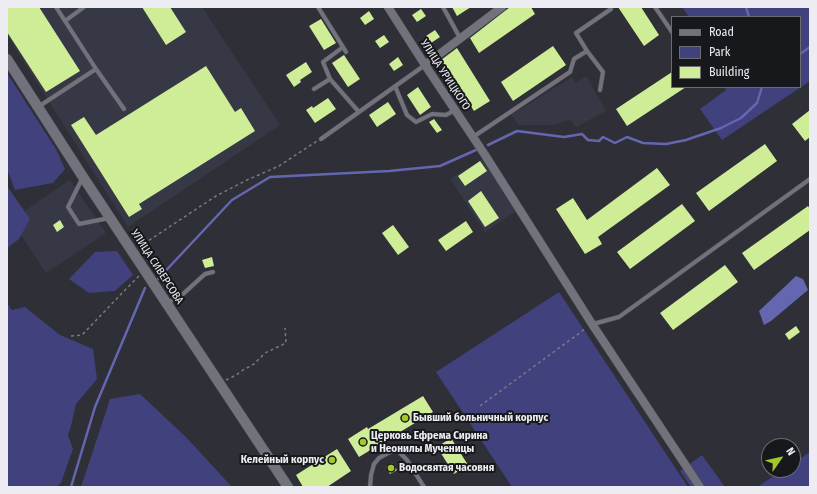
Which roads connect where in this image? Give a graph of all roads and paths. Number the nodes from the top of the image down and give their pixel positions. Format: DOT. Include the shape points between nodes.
graph roads {
  1 [pos="56,7"];
  2 [pos="84,7"];
  3 [pos="318,7"];
  4 [pos="388,7"];
  5 [pos="443,7"];
  6 [pos="502,7"];
  7 [pos="655,7"];
  8 [pos="611,9"];
  9 [pos="64,21"];
  10 [pos="671,31"];
  11 [pos="460,38"];
  12 [pos="343,47"];
  13 [pos="587,51"];
  14 [pos="346,52"];
  15 [pos="7,59"];
  16 [pos="425,66"];
  17 [pos="96,69"];
  18 [pos="330,79"];
  19 [pos="395,86"];
  20 [pos="314,89"];
  21 [pos="600,90"];
  22 [pos="38,107"];
  23 [pos="124,109"];
  24 [pos="454,110"];
  25 [pos="359,112"];
  26 [pos="473,137"];
  27 [pos="321,139"];
  28 [pos="83,177"];
  29 [pos="810,179"];
  30 [pos="110,218"];
  31 [pos="132,252"];
  32 [pos="145,271"];
  33 [pos="213,272"];
  34 [pos="166,303"];
  35 [pos="592,324"];
  36 [pos="285,328"];
  37 [pos="71,336"];
  38 [pos="219,384"];
  39 [pos="480,406"];
  40 [pos="288,487"];
  41 [pos="370,487"];
  42 [pos="424,487"];
  43 [pos="700,487"];
  1 -- 9 [label="lane"];
  2 -- 9 [label="lane"];
  3 -- 12 [label="lane"];
  4 -- 16 [label="street, УЛИЦА УРИЦКОГО"];
  5 -- 11 [label="lane"];
  6 -- 11 [label="street"];
  7 -- 10 [label="lane"];
  8 -- 13 [label="lane" via="576,33"];
  9 -- 17 [label="lane"];
  11 -- 16 [label="street"];
  12 -- 14 [label="lane"];
  12 -- 18 [label="lane" via="324,62"];
  13 -- 21 [label="lane" via="603,72"];
  13 -- 26 [label="lane" via="574,59 570,72"];
  15 -- 22 [label="street, УЛИЦА СИВЕРСОВА"];
  16 -- 19 [label="lane"];
  16 -- 24 [label="street, УЛИЦА УРИЦКОГО"];
  17 -- 22 [label="lane"];
  17 -- 23 [label="lane"];
  18 -- 20 [label="lane"];
  18 -- 25 [label="lane"];
  19 -- 24 [label="lane" via="407,115 416,122 432,114 446,115"];
  19 -- 25 [label="lane"];
  22 -- 28 [label="street, УЛИЦА СИВЕРСОВА"];
  24 -- 26 [label="street, УЛИЦА УРИЦКОГО"];
  25 -- 27 [label="lane"];
  26 -- 35 [label="street, УЛИЦА УРИЦКОГО"];
  27 -- 31 [label="path" via="279,166 216,196"];
  28 -- 30 [label="street, УЛИЦА СИВЕРСОВА"];
  28 -- 30 [label="lane" via="68,207 79,224"];
  29 -- 35 [label="lane" via="619,317"];
  30 -- 31 [label="street, УЛИЦА СИВЕРСОВА"];
  31 -- 32 [label="street, УЛИЦА СИВЕРСОВА"];
  32 -- 34 [label="street, УЛИЦА СИВЕРСОВА"];
  32 -- 37 [label="path" via="82,335"];
  33 -- 34 [label="lane" via="206,274 182,295"];
  34 -- 38 [label="street, УЛИЦА СИВЕРСОВА"];
  35 -- 39 [label="path"];
  35 -- 43 [label="street, УЛИЦА УРИЦКОГО"];
  36 -- 38 [label="path" via="286,343 265,353 254,364"];
  38 -- 40 [label="street, УЛИЦА СИВЕРСОВА"];
  41 -- 42 [label="lane" via="374,464 379,458 392,451 398,451 407,460"];
}
